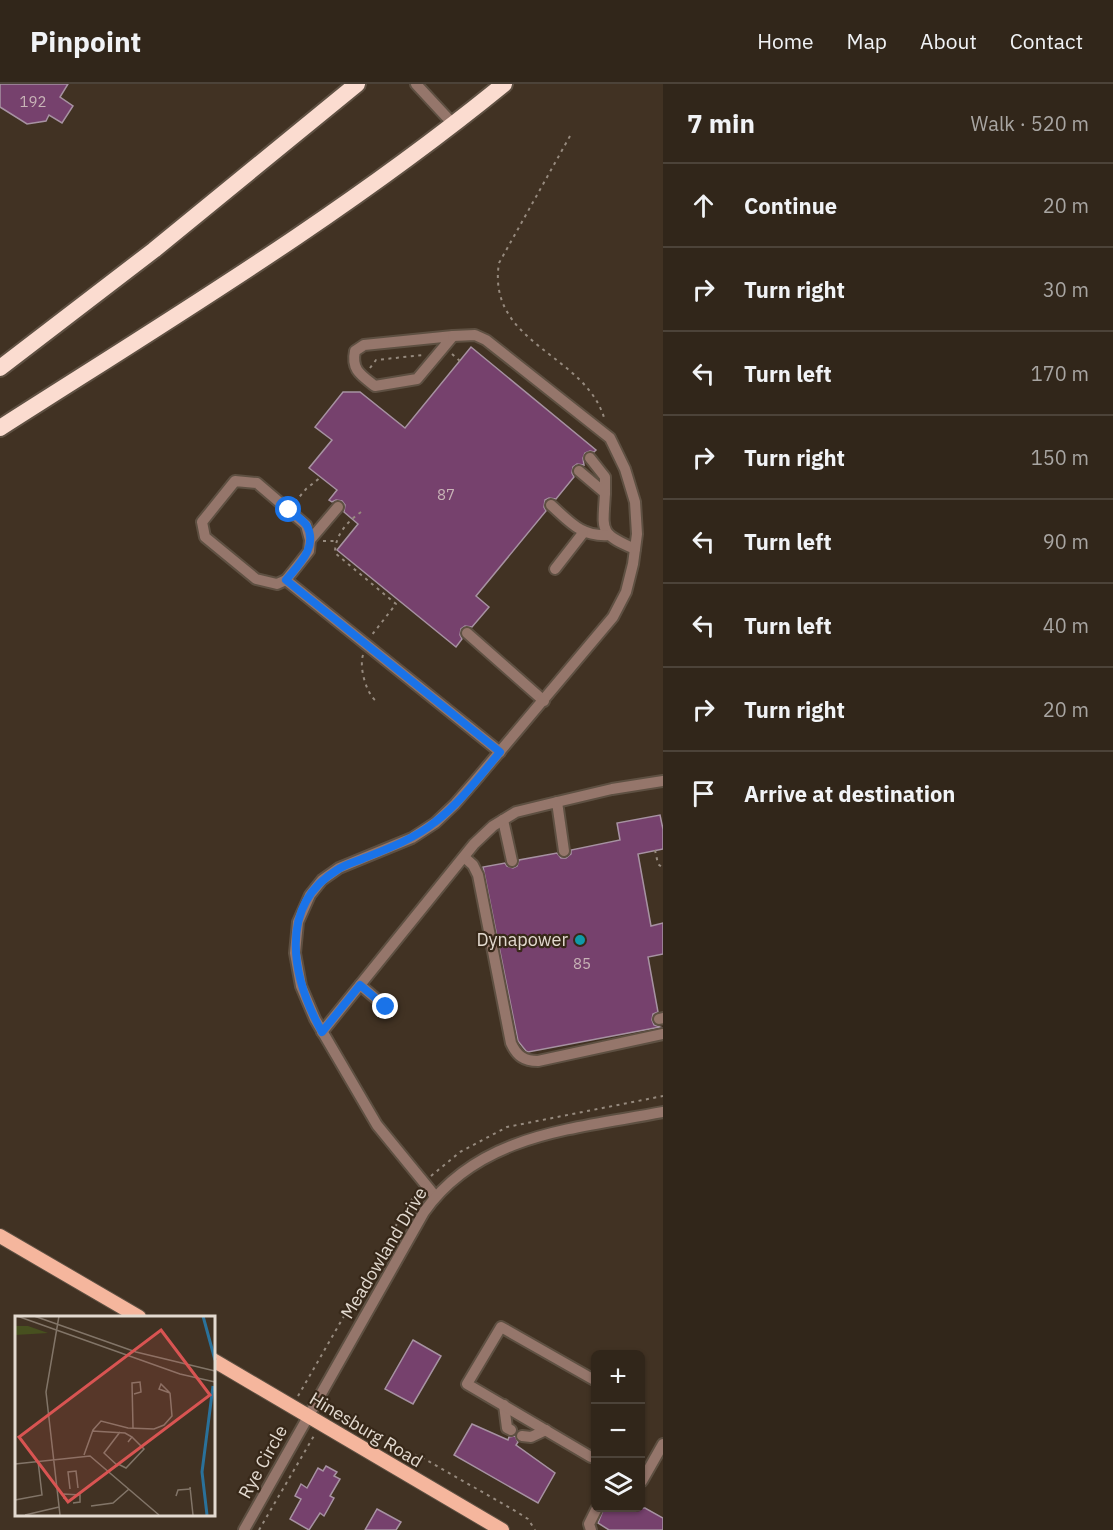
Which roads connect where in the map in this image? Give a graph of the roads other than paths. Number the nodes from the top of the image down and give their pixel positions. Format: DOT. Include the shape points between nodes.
graph roads {
  1 [pos="357,84"];
  2 [pos="416,84"];
  3 [pos="504,84"];
  4 [pos="454,125"];
  5 [pos="453,336"];
  6 [pos="0,368"];
  7 [pos="0,428"];
  8 [pos="590,458"];
  9 [pos="579,471"];
  10 [pos="605,493"];
  11 [pos="551,505"];
  12 [pos="338,507"];
  13 [pos="584,533"];
  14 [pos="609,536"];
  15 [pos="310,540"];
  16 [pos="635,549"];
  17 [pos="555,569"];
  18 [pos="286,580"];
  19 [pos="467,633"];
  20 [pos="544,701"];
  21 [pos="500,752"];
  22 [pos="663,781"];
  23 [pos="557,802"];
  24 [pos="502,820"];
  25 [pos="564,851"];
  26 [pos="464,857"];
  27 [pos="512,861"];
  28 [pos="360,985"];
  29 [pos="386,1007"];
  30 [pos="322,1032"];
  31 [pos="663,1034"];
  32 [pos="663,1112"];
  33 [pos="435,1196"];
  34 [pos="0,1236"];
  35 [pos="137,1316"];
  36 [pos="214,1361"];
  37 [pos="591,1378"];
  38 [pos="504,1405"];
  39 [pos="308,1416"];
  40 [pos="511,1430"];
  41 [pos="546,1430"];
  42 [pos="522,1436"];
  43 [pos="663,1444"];
  44 [pos="591,1456"];
  45 [pos="645,1476"];
  46 [pos="595,1512"];
  47 [pos="251,1529"];
  48 [pos="502,1530"];
  49 [pos="591,1530"];
  1 -- 6 [label="highway" via="154,250"];
  2 -- 4 [label="street"];
  3 -- 4 [label="highway"];
  4 -- 7 [label="highway" via="381,180 259,262"];
  5 -- 5 [label="street" via="417,379 375,386 357,371 353,361 355,351 363,345"];
  5 -- 16 [label="street" via="475,335 486,340 610,438 635,502"];
  8 -- 10 [label="street" via="605,477"];
  9 -- 10 [label="street"];
  10 -- 14 [label="street" via="604,528"];
  11 -- 13 [label="street"];
  12 -- 15 [label="street"];
  13 -- 14 [label="street"];
  13 -- 17 [label="street"];
  14 -- 16 [label="street"];
  15 -- 18 [label="street" via="309,551"];
  15 -- 18 [label="street" via="306,525 257,483 235,481 202,522 205,537 256,579 277,584"];
  16 -- 20 [label="street" via="626,592 613,616"];
  18 -- 21 [label="street"];
  19 -- 20 [label="street"];
  20 -- 21 [label="street"];
  21 -- 30 [label="street" via="435,823 339,868 309,895 298,922 295,953 301,986"];
  22 -- 23 [label="street"];
  23 -- 24 [label="street" via="516,812"];
  23 -- 25 [label="street"];
  24 -- 26 [label="street"];
  24 -- 27 [label="street"];
  26 -- 28 [label="street"];
  26 -- 31 [label="street" via="478,875 511,1043 521,1058 538,1061"];
  28 -- 29 [label="street"];
  28 -- 30 [label="street"];
  30 -- 33 [label="street" via="377,1125"];
  32 -- 33 [label="street, Meadowland Drive" via="527,1139 472,1164"];
  33 -- 39 [label="street, Meadowland Drive"];
  34 -- 35 [label="main road"];
  36 -- 39 [label="main road, Hinesburg Road"];
  37 -- 38 [label="street" via="501,1327 467,1384"];
  38 -- 40 [label="street" via="507,1428"];
  38 -- 41 [label="street"];
  39 -- 47 [label="street, Rye Circle"];
  39 -- 48 [label="main road, Hinesburg Road"];
  41 -- 42 [label="street" via="531,1437"];
  41 -- 44 [label="street"];
  43 -- 45 [label="street"];
  46 -- 49 [label="street" via="589,1524"];
}
